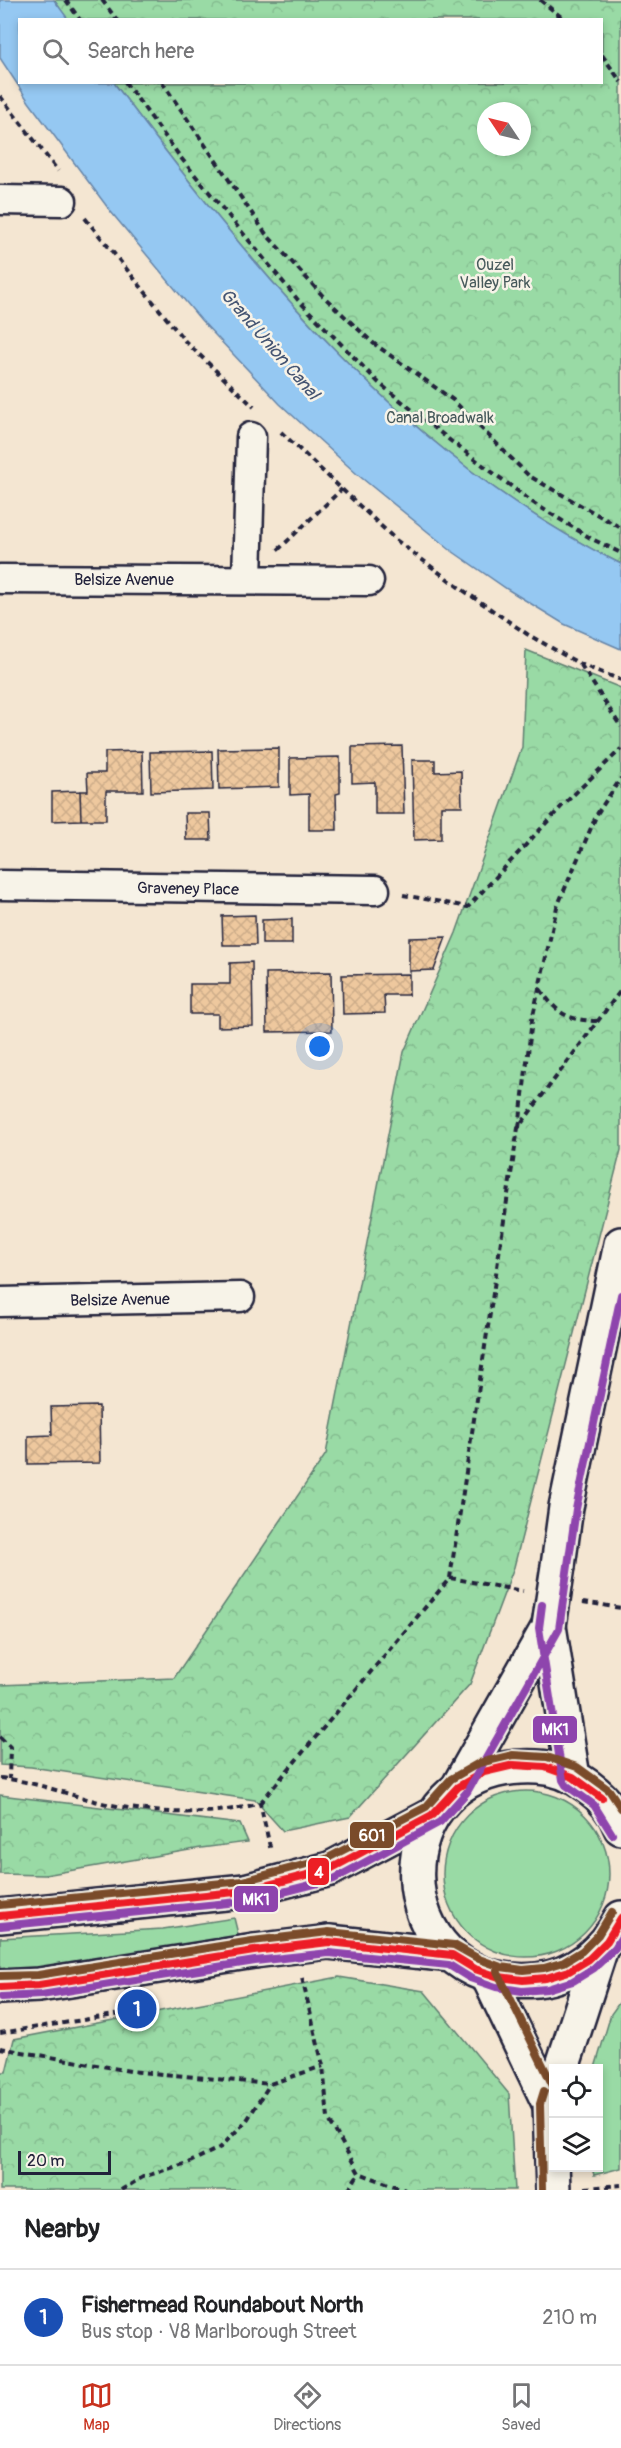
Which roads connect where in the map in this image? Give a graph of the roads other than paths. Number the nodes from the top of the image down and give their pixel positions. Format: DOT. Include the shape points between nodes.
graph roads {
  1 [pos="71,199"];
  2 [pos="0,200"];
  3 [pos="262,425"];
  4 [pos="0,579"];
  5 [pos="248,579"];
  6 [pos="369,581"];
  7 [pos="0,885"];
  8 [pos="375,890"];
  9 [pos="621,1244"];
  10 [pos="240,1297"];
  11 [pos="0,1302"];
  12 [pos="549,1626"];
  13 [pos="573,1777"];
  14 [pos="458,1787"];
  15 [pos="611,1800"];
  16 [pos="432,1815"];
  17 [pos="621,1828"];
  18 [pos="0,1916"];
  19 [pos="621,1918"];
  20 [pos="601,1948"];
  21 [pos="452,1955"];
  22 [pos="488,1976"];
  23 [pos="0,1987"];
  24 [pos="563,2064"];
  25 [pos="549,2094"];
  26 [pos="552,2118"];
  27 [pos="553,2190"];
  1 -- 2 [label="street"];
  3 -- 5 [label="street"];
  4 -- 5 [label="street, Belsize Avenue"];
  5 -- 6 [label="street, Belsize Avenue"];
  7 -- 8 [label="street, Graveney Place"];
  9 -- 12 [label="main road, bridge" via="566,1507"];
  10 -- 11 [label="street, Belsize Avenue"];
  12 -- 13 [label="main road"];
  12 -- 14 [label="main road"];
  13 -- 14 [label="main road" via="544,1767 514,1766 484,1772"];
  13 -- 15 [label="main road"];
  14 -- 16 [label="main road"];
  15 -- 17 [label="main road"];
  16 -- 18 [label="main road, bridge" via="330,1869 245,1891"];
  16 -- 21 [label="main road" via="420,1843 416,1884 419,1904 432,1932"];
  19 -- 20 [label="main road"];
  20 -- 22 [label="main road" via="577,1967 549,1979 518,1982"];
  20 -- 24 [label="main road"];
  21 -- 22 [label="main road"];
  21 -- 23 [label="main road, bridge" via="329,1942 39,1985"];
  22 -- 25 [label="main road"];
  26 -- 27 [label="main road, bridge"];
}
